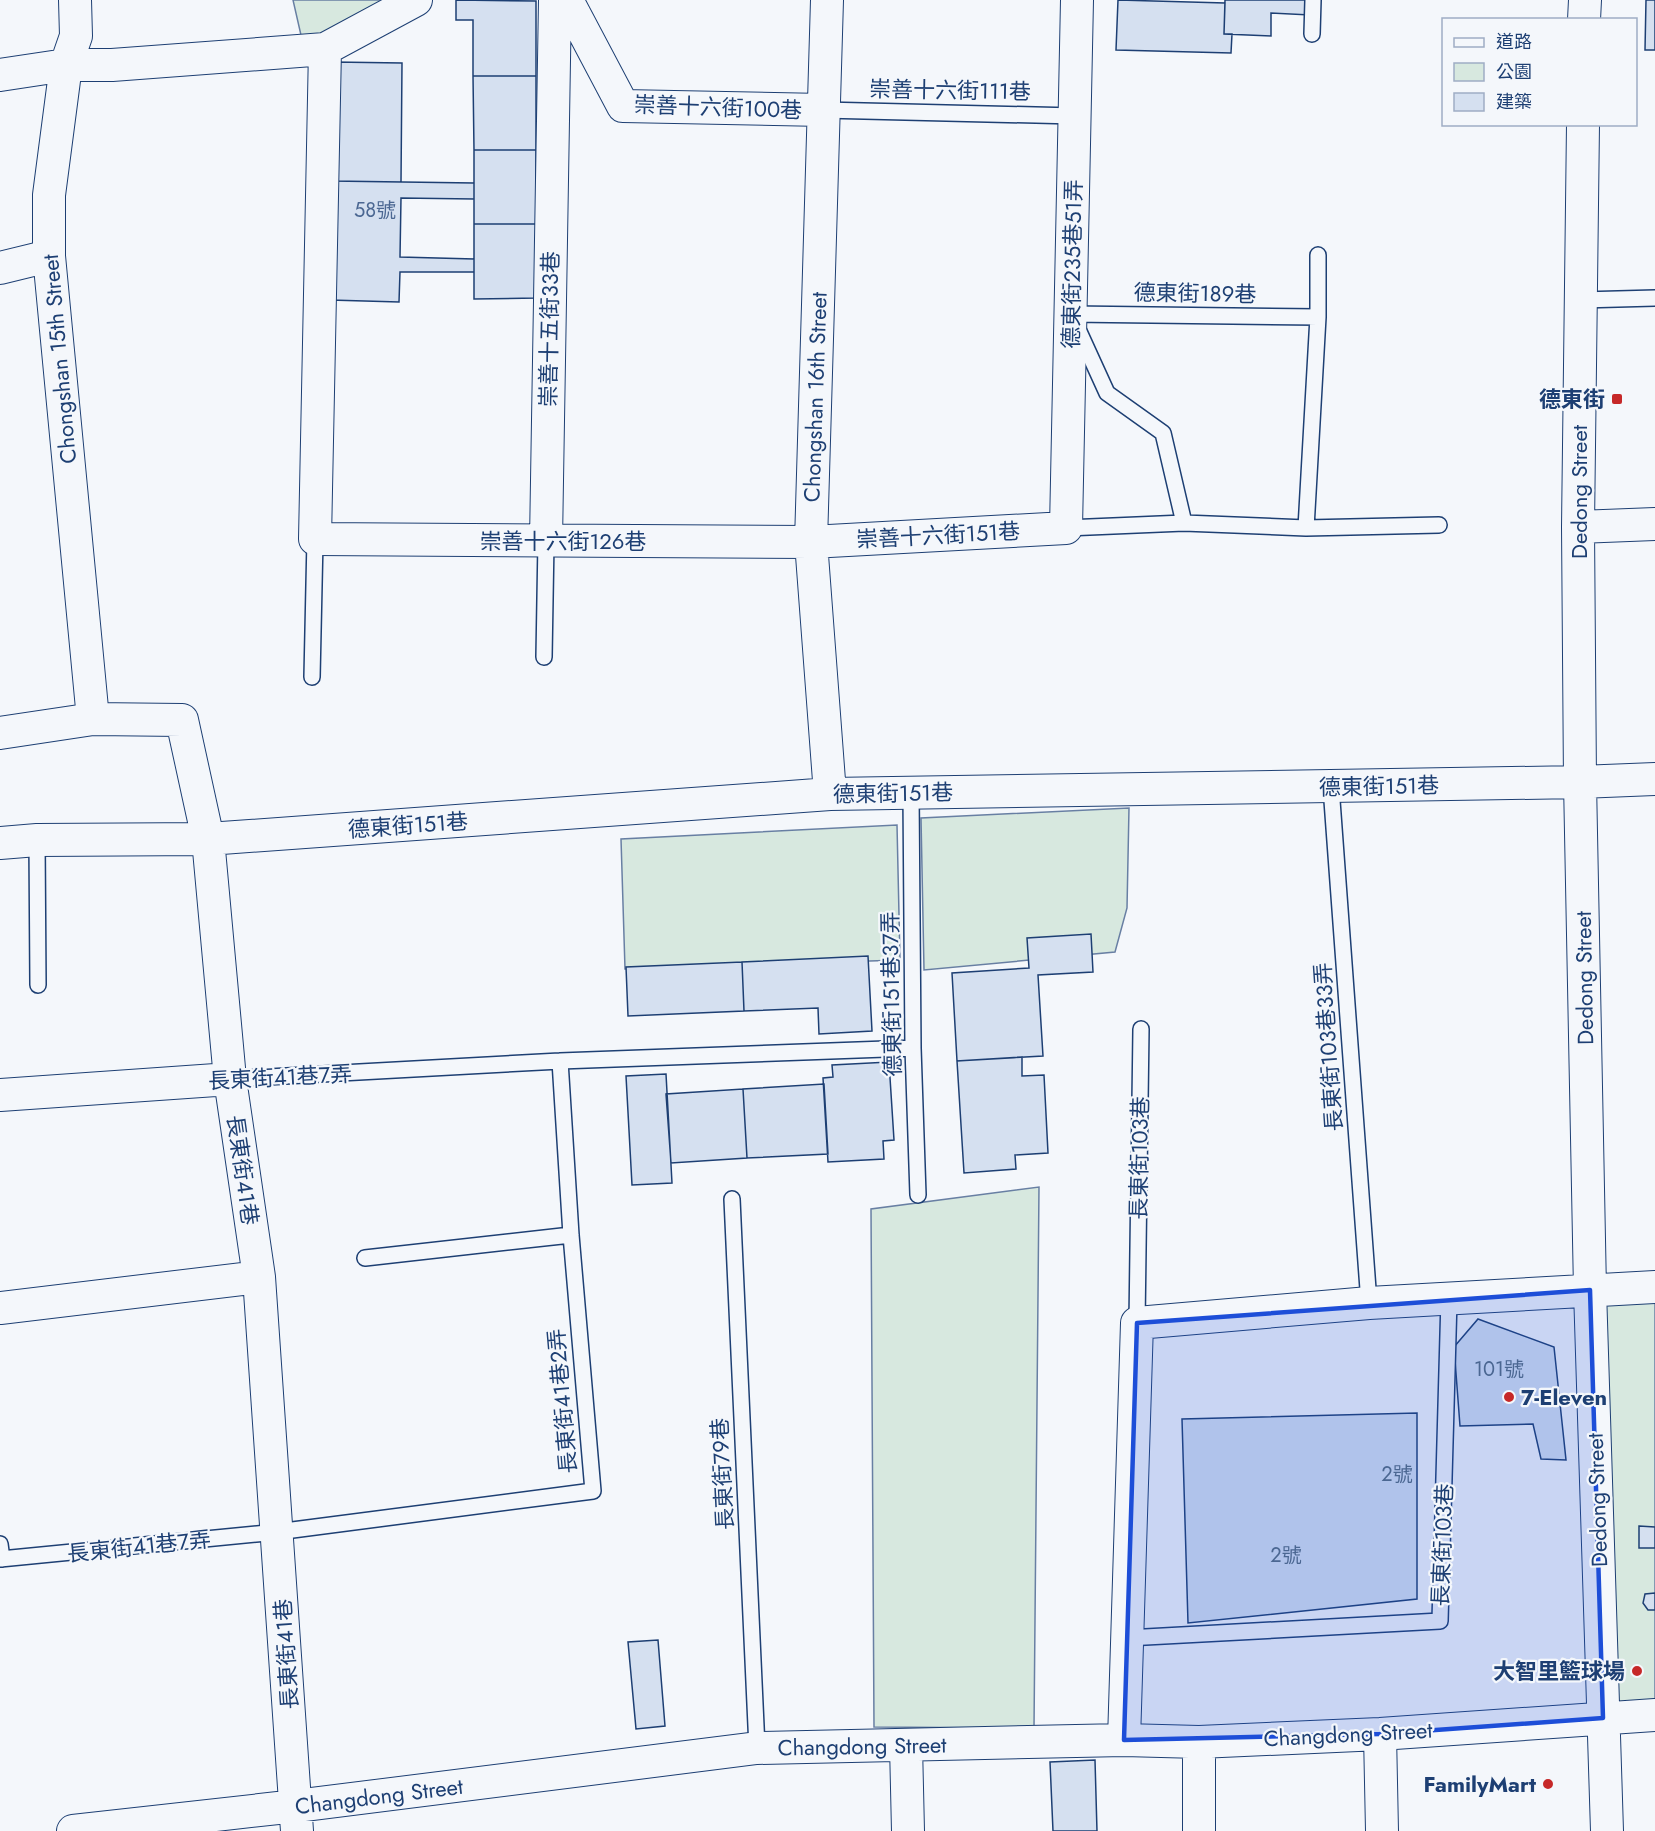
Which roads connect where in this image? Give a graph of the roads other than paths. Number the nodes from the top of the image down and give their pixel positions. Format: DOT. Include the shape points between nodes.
graph roads {
  1 [pos="75,0"];
  2 [pos="416,0"];
  3 [pos="555,0"];
  4 [pos="567,0"];
  5 [pos="827,0"];
  6 [pos="1077,0"];
  7 [pos="1313,0"];
  8 [pos="1585,0"];
  9 [pos="1584,18"];
  10 [pos="1312,34"];
  11 [pos="325,49"];
  12 [pos="66,65"];
  13 [pos="0,75"];
  14 [pos="823,110"];
  15 [pos="1075,116"];
  16 [pos="1583,126"];
  17 [pos="1318,255"];
  18 [pos="49,256"];
  19 [pos="0,268"];
  20 [pos="1655,298"];
  21 [pos="1581,300"];
  22 [pos="1071,314"];
  23 [pos="1318,317"];
  24 [pos="1184,523"];
  25 [pos="1655,524"];
  26 [pos="1439,525"];
  27 [pos="1578,527"];
  28 [pos="1066,528"];
  29 [pos="1306,528"];
  30 [pos="315,539"];
  31 [pos="546,541"];
  32 [pos="811,542"];
  33 [pos="544,657"];
  34 [pos="312,678"];
  35 [pos="93,719"];
  36 [pos="0,733"];
  37 [pos="1655,779"];
  38 [pos="1580,782"];
  39 [pos="1331,787"];
  40 [pos="910,793"];
  41 [pos="830,794"];
  42 [pos="208,839"];
  43 [pos="37,840"];
  44 [pos="0,843"];
  45 [pos="38,985"];
  46 [pos="1141,1029"];
  47 [pos="914,1048"];
  48 [pos="560,1061"];
  49 [pos="230,1079"];
  50 [pos="0,1095"];
  51 [pos="918,1195"];
  52 [pos="732,1199"];
  53 [pos="571,1234"];
  54 [pos="365,1258"];
  55 [pos="259,1277"];
  56 [pos="1655,1287"];
  57 [pos="1590,1290"];
  58 [pos="1449,1299"];
  59 [pos="1369,1303"];
  60 [pos="0,1308"];
  61 [pos="1137,1323"];
  62 [pos="277,1532"];
  63 [pos="1,1554"];
  64 [pos="1126,1638"];
  65 [pos="1655,1715"];
  66 [pos="1603,1718"];
  67 [pos="1380,1734"];
  68 [pos="1124,1740"];
  69 [pos="1199,1742"];
  70 [pos="906,1745"];
  71 [pos="756,1748"];
  72 [pos="297,1819"];
  73 [pos="73,1831"];
  74 [pos="908,1831"];
  75 [pos="1199,1831"];
  76 [pos="1382,1831"];
  77 [pos="1607,1831"];
  1 -- 12 [label="street, Chongshan 15th Street" via="76,36"];
  2 -- 11 [label="street"];
  3 -- 31 [label="street, 崇善十五街33巷"];
  4 -- 14 [label="street, 崇善十六街100巷" via="623,106"];
  5 -- 14 [label="street, Chongshan 16th Street"];
  6 -- 15 [label="street, 德東街235巷51弄"];
  7 -- 10 [label="lane"];
  8 -- 9 [label="street"];
  11 -- 12 [label="street"];
  11 -- 30 [label="street"];
  12 -- 13 [label="street"];
  12 -- 18 [label="street, Chongshan 15th Street" via="49,195"];
  14 -- 15 [label="lane, 崇善十六街111巷"];
  14 -- 32 [label="street, Chongshan 16th Street"];
  15 -- 22 [label="street, 德東街235巷51弄"];
  16 -- 21 [label="street, Dedong Street"];
  17 -- 23 [label="lane"];
  18 -- 19 [label="street"];
  18 -- 35 [label="street, Chongshan 15th Street"];
  20 -- 21 [label="lane"];
  21 -- 27 [label="street, Dedong Street"];
  22 -- 23 [label="lane, 德東街189巷"];
  22 -- 24 [label="lane" via="1107,393 1163,433"];
  22 -- 28 [label="street, 德東街235巷51弄"];
  23 -- 29 [label="lane"];
  24 -- 28 [label="lane"];
  24 -- 29 [label="lane"];
  25 -- 27 [label="street"];
  26 -- 29 [label="lane"];
  27 -- 38 [label="street, Dedong Street"];
  28 -- 32 [label="street, 崇善十六街151巷"];
  30 -- 31 [label="street, 崇善十六街126巷"];
  30 -- 34 [label="lane"];
  31 -- 32 [label="street, 崇善十六街126巷"];
  31 -- 33 [label="lane, 崇善十五街33巷"];
  32 -- 41 [label="street, Chongshan 16th Street"];
  35 -- 36 [label="street, 長東街41巷"];
  35 -- 42 [label="street, 長東街41巷" via="182,720"];
  37 -- 38 [label="street, 德東街151巷"];
  38 -- 39 [label="street, 德東街151巷"];
  38 -- 57 [label="street, Dedong Street"];
  39 -- 40 [label="street, 德東街151巷"];
  39 -- 59 [label="lane, 長東街103巷33弄"];
  40 -- 41 [label="street, 德東街151巷"];
  40 -- 47 [label="lane, 德東街151巷37弄"];
  41 -- 42 [label="street, 德東街151巷"];
  42 -- 43 [label="street, 德東街151巷"];
  42 -- 49 [label="street, 長東街41巷"];
  43 -- 44 [label="street, 德東街151巷"];
  43 -- 45 [label="lane"];
  46 -- 61 [label="lane, 長東街103巷"];
  47 -- 48 [label="lane, 長東街41巷7弄"];
  47 -- 51 [label="lane, 德東街151巷37弄"];
  48 -- 49 [label="lane, 長東街41巷7弄"];
  48 -- 53 [label="lane, 長東街41巷2弄"];
  49 -- 50 [label="street, 長東街41巷7弄"];
  49 -- 55 [label="street, 長東街41巷"];
  52 -- 71 [label="lane, 長東街79巷"];
  53 -- 54 [label="lane"];
  53 -- 62 [label="lane, 長東街41巷2弄" via="593,1491"];
  55 -- 60 [label="street"];
  55 -- 62 [label="street, 長東街41巷"];
  56 -- 57 [label="street"];
  57 -- 58 [label="street"];
  57 -- 66 [label="street, Dedong Street"];
  58 -- 59 [label="street"];
  58 -- 64 [label="lane, 長東街103巷" via="1440,1621"];
  59 -- 61 [label="street"];
  61 -- 64 [label="street, 長東街103巷"];
  62 -- 63 [label="lane, 長東街41巷7弄"];
  62 -- 72 [label="street, 長東街41巷"];
  64 -- 68 [label="street, 長東街103巷"];
  65 -- 66 [label="street, Changdong Street"];
  66 -- 67 [label="street, Changdong Street"];
  66 -- 77 [label="street, Dedong Street"];
  67 -- 69 [label="street, Changdong Street"];
  67 -- 76 [label="street"];
  68 -- 69 [label="street, Changdong Street"];
  68 -- 70 [label="street, Changdong Street"];
  69 -- 75 [label="street"];
  70 -- 71 [label="street, Changdong Street"];
  70 -- 74 [label="street"];
  71 -- 72 [label="street, Changdong Street"];
  72 -- 73 [label="street, Changdong Street"];
}
